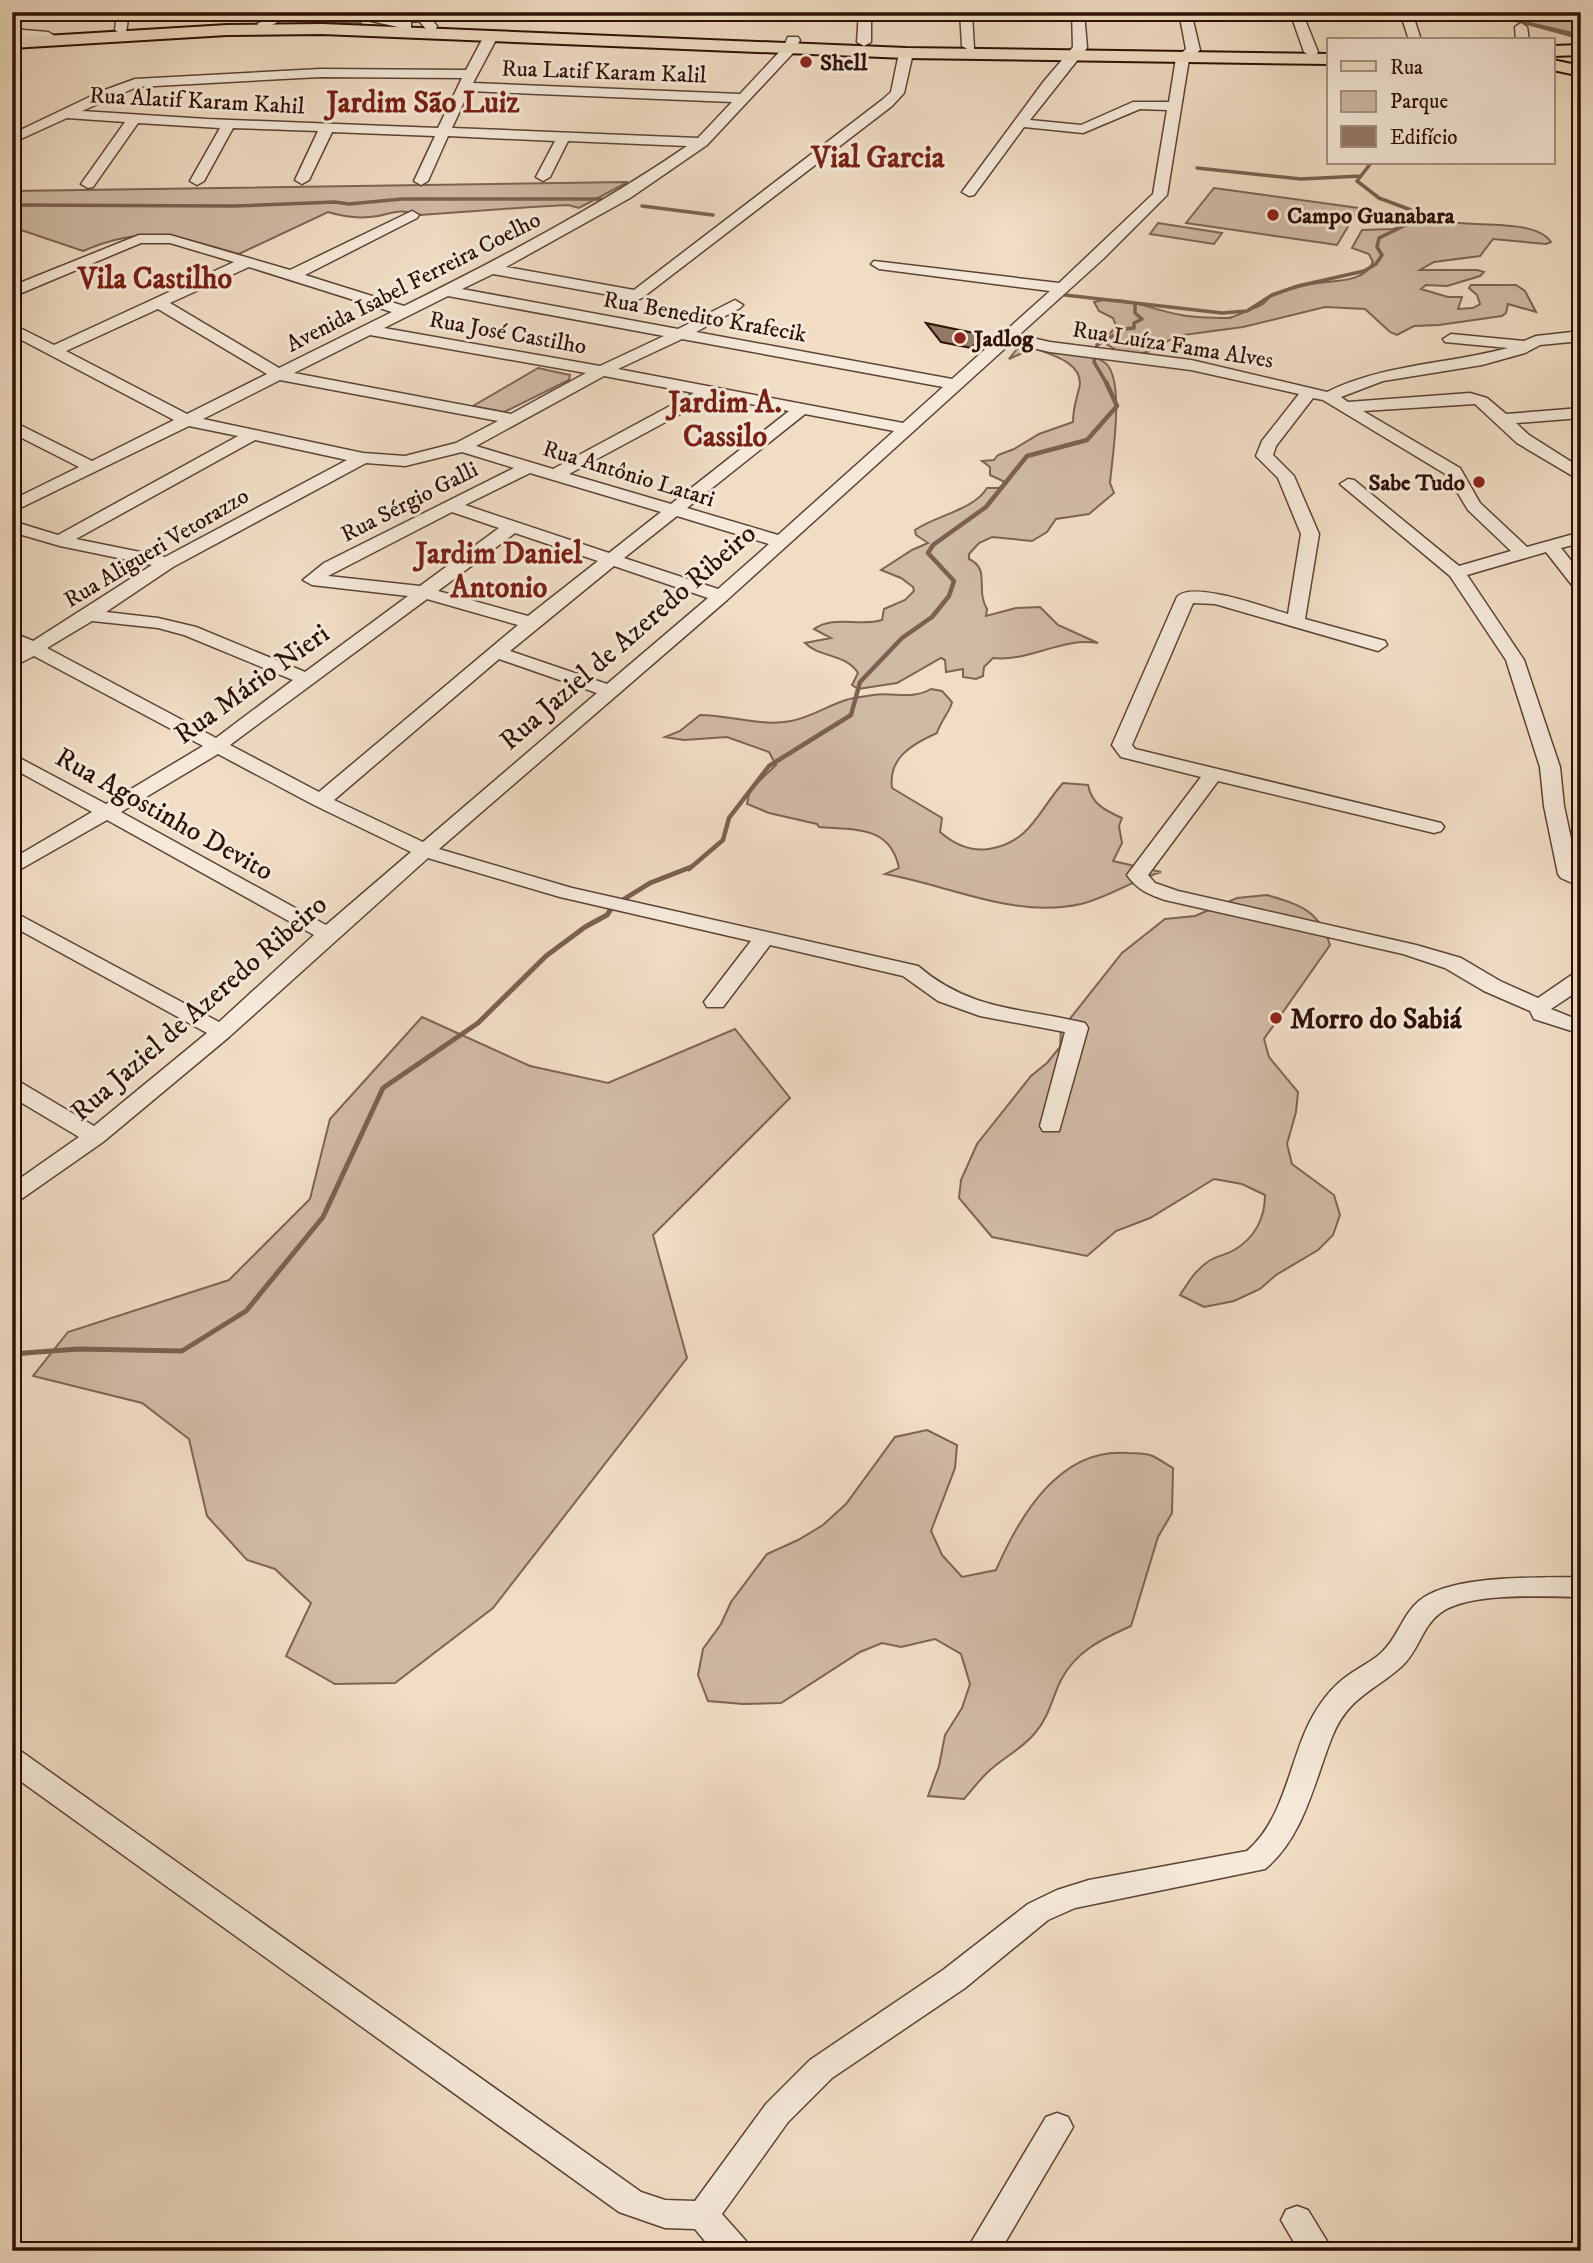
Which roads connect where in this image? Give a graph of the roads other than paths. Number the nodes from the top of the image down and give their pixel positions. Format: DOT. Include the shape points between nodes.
graph roads {
  1 [pos="123,12"];
  2 [pos="350,12"];
  3 [pos="865,12"];
  4 [pos="966,12"];
  5 [pos="1078,12"];
  6 [pos="1185,12"];
  7 [pos="1296,12"];
  8 [pos="1406,12"];
  9 [pos="292,16"];
  10 [pos="433,18"];
  11 [pos="367,21"];
  12 [pos="322,29"];
  13 [pos="121,30"];
  14 [pos="12,33"];
  15 [pos="48,36"];
  16 [pos="491,36"];
  17 [pos="1414,38"];
  18 [pos="12,41"];
  19 [pos="864,42"];
  20 [pos="791,44"];
  21 [pos="969,46"];
  22 [pos="1581,50"];
  23 [pos="1033,52"];
  24 [pos="1311,52"];
  25 [pos="1327,52"];
  26 [pos="906,53"];
  27 [pos="1077,53"];
  28 [pos="1188,54"];
  29 [pos="1327,60"];
  30 [pos="1563,61"];
  31 [pos="467,81"];
  32 [pos="744,98"];
  33 [pos="1176,106"];
  34 [pos="68,114"];
  35 [pos="134,119"];
  36 [pos="229,123"];
  37 [pos="1021,123"];
  38 [pos="327,127"];
  39 [pos="443,131"];
  40 [pos="564,136"];
  41 [pos="12,139"];
  42 [pos="702,142"];
  43 [pos="543,177"];
  44 [pos="302,180"];
  45 [pos="197,181"];
  46 [pos="421,181"];
  47 [pos="88,184"];
  48 [pos="969,192"];
  49 [pos="412,215"];
  50 [pos="153,237"];
  51 [pos="247,262"];
  52 [pos="879,264"];
  53 [pos="490,269"];
  54 [pos="293,275"];
  55 [pos="1063,288"];
  56 [pos="445,291"];
  57 [pos="12,292"];
  58 [pos="159,303"];
  59 [pos="735,305"];
  60 [pos="404,311"];
  61 [pos="12,329"];
  62 [pos="366,330"];
  63 [pos="679,335"];
  64 [pos="1581,336"];
  65 [pos="1009,338"];
  66 [pos="1451,339"];
  67 [pos="1526,344"];
  68 [pos="54,351"];
  69 [pos="602,371"];
  70 [pos="280,375"];
  71 [pos="957,385"];
  72 [pos="708,392"];
  73 [pos="1310,392"];
  74 [pos="1329,397"];
  75 [pos="1344,407"];
  76 [pos="802,409"];
  77 [pos="1581,413"];
  78 [pos="514,419"];
  79 [pos="1502,419"];
  80 [pos="186,420"];
  81 [pos="12,426"];
  82 [pos="909,429"];
  83 [pos="250,436"];
  84 [pos="463,447"];
  85 [pos="363,458"];
  86 [pos="530,466"];
  87 [pos="91,467"];
  88 [pos="555,474"];
  89 [pos="1581,476"];
  90 [pos="1348,484"];
  91 [pos="450,506"];
  92 [pos="12,507"];
  93 [pos="673,510"];
  94 [pos="12,526"];
  95 [pos="512,527"];
  96 [pos="1581,537"];
  97 [pos="60,541"];
  98 [pos="782,542"];
  99 [pos="1549,544"];
  100 [pos="1523,552"];
  101 [pos="610,560"];
  102 [pos="167,563"];
  103 [pos="1456,572"];
  104 [pos="1581,585"];
  105 [pos="422,592"];
  106 [pos="721,596"];
  107 [pos="89,615"];
  108 [pos="1296,620"];
  109 [pos="531,623"];
  110 [pos="12,637"];
  111 [pos="1378,645"];
  112 [pos="33,648"];
  113 [pos="496,652"];
  114 [pos="12,661"];
  115 [pos="306,679"];
  116 [pos="608,691"];
  117 [pos="217,746"];
  118 [pos="14,763"];
  119 [pos="1213,774"];
  120 [pos="321,801"];
  121 [pos="108,813"];
  122 [pos="1434,827"];
  123 [pos="425,851"];
  124 [pos="12,869"];
  125 [pos="1581,881"];
  126 [pos="12,917"];
  127 [pos="328,934"];
  128 [pos="765,939"];
  129 [pos="1581,979"];
  130 [pos="715,1002"];
  131 [pos="1540,1007"];
  132 [pos="1581,1028"];
  133 [pos="222,1032"];
  134 [pos="12,1087"];
  135 [pos="1051,1126"];
  136 [pos="95,1137"];
  137 [pos="12,1195"];
  138 [pos="1581,1587"];
  139 [pos="12,1760"];
  140 [pos="1057,2127"];
  141 [pos="703,2215"];
  142 [pos="1297,2220"];
  143 [pos="990,2248"];
  144 [pos="734,2251"];
  145 [pos="1317,2251"];
  1 -- 13 [label="street"];
  2 -- 11 [label="street"];
  3 -- 19 [label="street"];
  4 -- 21 [label="street"];
  5 -- 27 [label="street"];
  6 -- 28 [label="street"];
  7 -- 24 [label="street"];
  8 -- 17 [label="street"];
  9 -- 11 [label="main road"];
  9 -- 12 [label="main road"];
  9 -- 13 [label="main road" via="263,24"];
  10 -- 11 [label="main road"];
  10 -- 20 [label="main road"];
  11 -- 12 [label="main road"];
  12 -- 16 [label="main road"];
  12 -- 18 [label="main road"];
  13 -- 15 [label="main road"];
  14 -- 15 [label="street"];
  15 -- 18 [label="main road"];
  16 -- 20 [label="main road"];
  16 -- 31 [label="street"];
  19 -- 20 [label="main road"];
  19 -- 21 [label="main road"];
  20 -- 26 [label="main road"];
  20 -- 32 [label="street, Avenida Isabel Ferreira Coelho"];
  21 -- 23 [label="main road"];
  22 -- 30 [label="main road"];
  23 -- 26 [label="main road"];
  23 -- 27 [label="main road"];
  24 -- 25 [label="main road"];
  24 -- 28 [label="main road"];
  26 -- 53 [label="street" via="897,93 887,103 637,295"];
  27 -- 28 [label="main road"];
  27 -- 37 [label="street"];
  28 -- 29 [label="main road"];
  28 -- 33 [label="street, Rua Jaziel de Azeredo Ribeiro"];
  31 -- 32 [label="street, Rua Latif Karam Kalil"];
  31 -- 34 [label="street, Rua Latif Karam Kalil" via="320,73 173,79 127,85"];
  31 -- 39 [label="street"];
  32 -- 42 [label="street, Avenida Isabel Ferreira Coelho"];
  33 -- 37 [label="street" via="1138,104 1083,129"];
  33 -- 55 [label="street, Rua Jaziel de Azeredo Ribeiro" via="1160,195"];
  34 -- 35 [label="street, Rua Alatif Karam Kahil"];
  34 -- 41 [label="street, Rua Latif Karam Kalil"];
  35 -- 36 [label="street, Rua Alatif Karam Kahil"];
  35 -- 47 [label="street"];
  36 -- 38 [label="street, Rua Alatif Karam Kahil"];
  36 -- 45 [label="street"];
  37 -- 48 [label="street"];
  38 -- 39 [label="street, Rua Alatif Karam Kahil"];
  38 -- 44 [label="street"];
  39 -- 40 [label="street, Rua Alatif Karam Kahil"];
  39 -- 46 [label="street"];
  40 -- 42 [label="street, Rua Alatif Karam Kahil"];
  40 -- 43 [label="street"];
  42 -- 53 [label="street, Avenida Isabel Ferreira Coelho" via="625,195"];
  49 -- 54 [label="street"];
  50 -- 51 [label="street"];
  50 -- 57 [label="street"];
  51 -- 54 [label="street"];
  51 -- 58 [label="street"];
  52 -- 55 [label="street"];
  53 -- 56 [label="street, Avenida Isabel Ferreira Coelho"];
  54 -- 60 [label="street"];
  55 -- 65 [label="street, Rua Jaziel de Azeredo Ribeiro"];
  56 -- 60 [label="street, Avenida Isabel Ferreira Coelho"];
  56 -- 63 [label="street, Rua Benedito Krafecik"];
  58 -- 68 [label="street"];
  58 -- 70 [label="street"];
  59 -- 63 [label="street"];
  60 -- 62 [label="street, Avenida Isabel Ferreira Coelho"];
  61 -- 68 [label="street"];
  62 -- 69 [label="street, Rua José Castilho"];
  62 -- 70 [label="street, Avenida Isabel Ferreira Coelho"];
  63 -- 69 [label="street"];
  63 -- 71 [label="street, Rua Benedito Krafecik"];
  64 -- 67 [label="street"];
  65 -- 71 [label="street, Rua Jaziel de Azeredo Ribeiro"];
  65 -- 73 [label="street, Rua Luíza Fama Alves" via="1191,365"];
  66 -- 67 [label="street"];
  67 -- 74 [label="street" via="1482,360 1381,377"];
  68 -- 80 [label="street"];
  69 -- 72 [label="street, Rua José Castilho"];
  69 -- 78 [label="street"];
  70 -- 78 [label="street"];
  70 -- 80 [label="street, Avenida Isabel Ferreira Coelho"];
  71 -- 82 [label="street, Rua Jaziel de Azeredo Ribeiro"];
  72 -- 76 [label="street, Rua José Castilho"];
  72 -- 88 [label="street"];
  73 -- 74 [label="street, Rua Luíza Fama Alves"];
  73 -- 108 [label="street" via="1264,456 1286,476 1310,534"];
  74 -- 75 [label="street, Rua Luíza Fama Alves"];
  75 -- 79 [label="street" via="1470,398 1481,401"];
  75 -- 100 [label="street, Rua Luíza Fama Alves" via="1454,472 1469,500"];
  76 -- 82 [label="street, Rua José Castilho"];
  76 -- 93 [label="street"];
  77 -- 79 [label="street"];
  78 -- 84 [label="street"];
  79 -- 89 [label="street" via="1523,439"];
  80 -- 83 [label="street"];
  80 -- 87 [label="street, Avenida Isabel Ferreira Coelho"];
  81 -- 87 [label="street"];
  82 -- 98 [label="street, Rua Jaziel de Azeredo Ribeiro"];
  83 -- 85 [label="street"];
  83 -- 97 [label="street"];
  84 -- 85 [label="street" via="405,461"];
  84 -- 86 [label="street, Rua Antônio Latari"];
  85 -- 102 [label="street, Rua Aligueri Vetorazzo"];
  86 -- 88 [label="street, Rua Antônio Latari"];
  86 -- 91 [label="street, Rua Sérgio Galli"];
  87 -- 92 [label="street, Avenida Isabel Ferreira Coelho"];
  88 -- 93 [label="street, Rua Antônio Latari"];
  90 -- 103 [label="street"];
  91 -- 95 [label="street"];
  91 -- 105 [label="street, Rua Sérgio Galli" via="312,580"];
  93 -- 98 [label="street, Rua Antônio Latari"];
  93 -- 101 [label="street"];
  94 -- 97 [label="street"];
  95 -- 101 [label="street"];
  95 -- 105 [label="street, Rua Mário Nieri"];
  96 -- 99 [label="street"];
  97 -- 102 [label="street"];
  98 -- 106 [label="street, Rua Jaziel de Azeredo Ribeiro"];
  99 -- 100 [label="street"];
  99 -- 104 [label="street"];
  100 -- 103 [label="street"];
  101 -- 106 [label="street"];
  101 -- 109 [label="street"];
  102 -- 107 [label="street, Rua Aligueri Vetorazzo"];
  103 -- 125 [label="street" via="1515,660 1550,768 1569,874"];
  105 -- 109 [label="street"];
  105 -- 115 [label="street, Rua Mário Nieri"];
  106 -- 116 [label="street, Rua Jaziel de Azeredo Ribeiro"];
  107 -- 112 [label="street, Rua Aligueri Vetorazzo"];
  107 -- 115 [label="street" via="190,631"];
  108 -- 111 [label="street"];
  108 -- 119 [label="street" via="1216,599 1186,597 1122,746 1128,753"];
  109 -- 113 [label="street"];
  110 -- 112 [label="street"];
  112 -- 114 [label="street, Rua Aligueri Vetorazzo"];
  112 -- 117 [label="street"];
  113 -- 116 [label="street"];
  113 -- 120 [label="street"];
  115 -- 117 [label="street, Rua Mário Nieri"];
  116 -- 123 [label="street, Rua Jaziel de Azeredo Ribeiro"];
  117 -- 120 [label="street"];
  117 -- 121 [label="street, Rua Mário Nieri"];
  118 -- 121 [label="street, Rua Agostinho Devito"];
  119 -- 122 [label="street"];
  119 -- 131 [label="street" via="1137,875 1148,887 1409,949 1453,963"];
  120 -- 123 [label="street"];
  121 -- 124 [label="street, Rua Mário Nieri"];
  121 -- 127 [label="street, Rua Agostinho Devito"];
  123 -- 127 [label="street, Rua Jaziel de Azeredo Ribeiro"];
  123 -- 128 [label="street" via="527,883"];
  126 -- 133 [label="street"];
  127 -- 133 [label="street, Rua Jaziel de Azeredo Ribeiro"];
  128 -- 130 [label="street"];
  128 -- 135 [label="street" via="910,971 927,988 960,1006 1077,1028"];
  129 -- 131 [label="street"];
  131 -- 132 [label="street" via="1549,1018"];
  133 -- 136 [label="street, Rua Jaziel de Azeredo Ribeiro"];
  134 -- 136 [label="street"];
  136 -- 137 [label="street, Rua Jaziel de Azeredo Ribeiro"];
  138 -- 141 [label="street" via="1466,1593 1431,1605 1398,1654 1347,1690 1327,1714 1282,1829 1266,1854 1255,1861 1067,1898 1038,1912 954,1979 821,2069 777,2113"];
  139 -- 141 [label="street" via="630,2202 665,2214"];
  140 -- 143 [label="street"];
  141 -- 144 [label="street"];
  142 -- 145 [label="street"];
}
